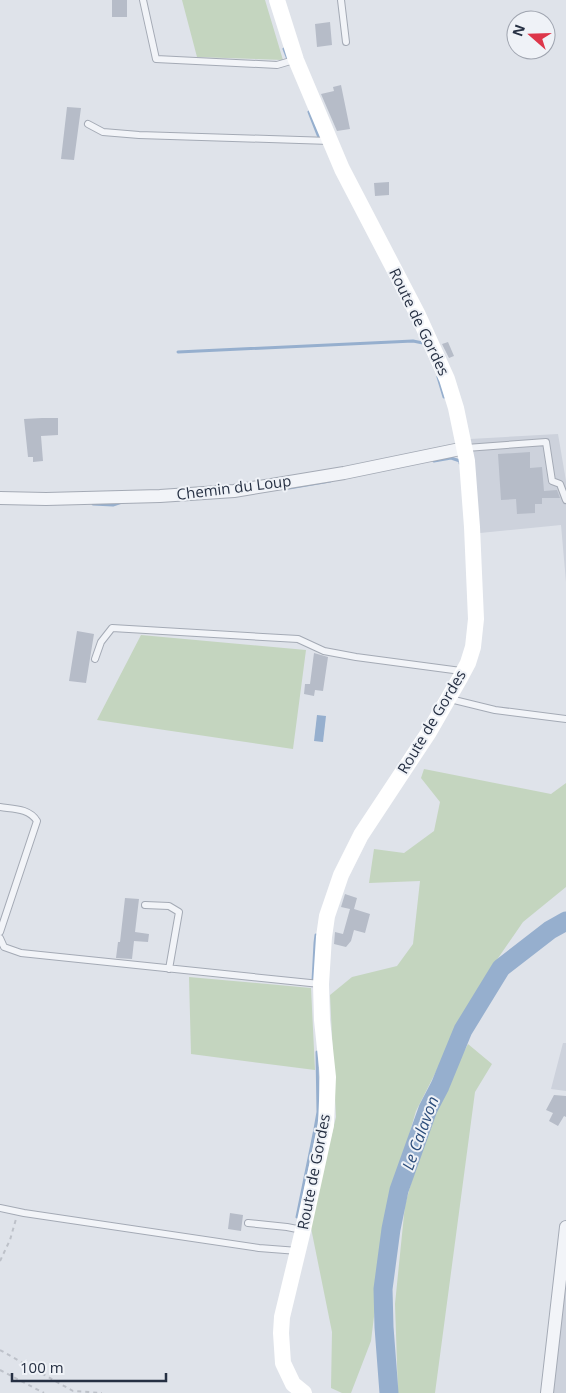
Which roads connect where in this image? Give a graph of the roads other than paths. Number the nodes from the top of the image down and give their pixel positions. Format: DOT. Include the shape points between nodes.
graph roads {
  1 [pos="143,0"];
  2 [pos="277,0"];
  3 [pos="341,0"];
  4 [pos="346,42"];
  5 [pos="296,60"];
  6 [pos="88,124"];
  7 [pos="330,141"];
  8 [pos="465,448"];
  9 [pos="0,498"];
  10 [pos="566,500"];
  11 [pos="95,658"];
  12 [pos="464,671"];
  13 [pos="448,699"];
  14 [pos="566,719"];
  15 [pos="0,807"];
  16 [pos="145,905"];
  17 [pos="0,932"];
  18 [pos="0,938"];
  19 [pos="170,969"];
  20 [pos="321,984"];
  21 [pos="0,1208"];
  22 [pos="248,1223"];
  23 [pos="566,1226"];
  24 [pos="303,1230"];
  25 [pos="298,1250"];
  26 [pos="301,1392"];
  27 [pos="547,1393"];
  1 -- 5 [label="lane" via="156,59 277,65"];
  2 -- 5 [label="street, Route de Gordes"];
  3 -- 4 [label="lane"];
  5 -- 7 [label="street, Route de Gordes"];
  6 -- 7 [label="lane" via="104,132 139,135"];
  7 -- 8 [label="street, Route de Gordes" via="444,371"];
  8 -- 9 [label="street, Chemin du Loup" via="234,491 160,496"];
  8 -- 10 [label="lane" via="546,442 552,481 560,484"];
  8 -- 12 [label="street, Route de Gordes" via="476,619 473,647"];
  11 -- 12 [label="lane" via="101,642 112,628 298,639 324,651"];
  12 -- 13 [label="street, Route de Gordes"];
  13 -- 14 [label="lane" via="494,710"];
  13 -- 20 [label="street, Route de Gordes" via="361,835 341,875 324,937"];
  15 -- 17 [label="lane" via="25,810 37,820"];
  16 -- 19 [label="lane" via="169,906 179,912"];
  18 -- 19 [label="lane" via="4,947 21,953"];
  19 -- 20 [label="lane"];
  20 -- 24 [label="street, Route de Gordes" via="328,1077 326,1125"];
  21 -- 25 [label="lane" via="259,1248"];
  22 -- 24 [label="lane"];
  23 -- 27 [label="street"];
  24 -- 25 [label="street, Route de Gordes"];
  25 -- 26 [label="street, Route de Gordes" via="280,1333 283,1363 293,1384"];
}
